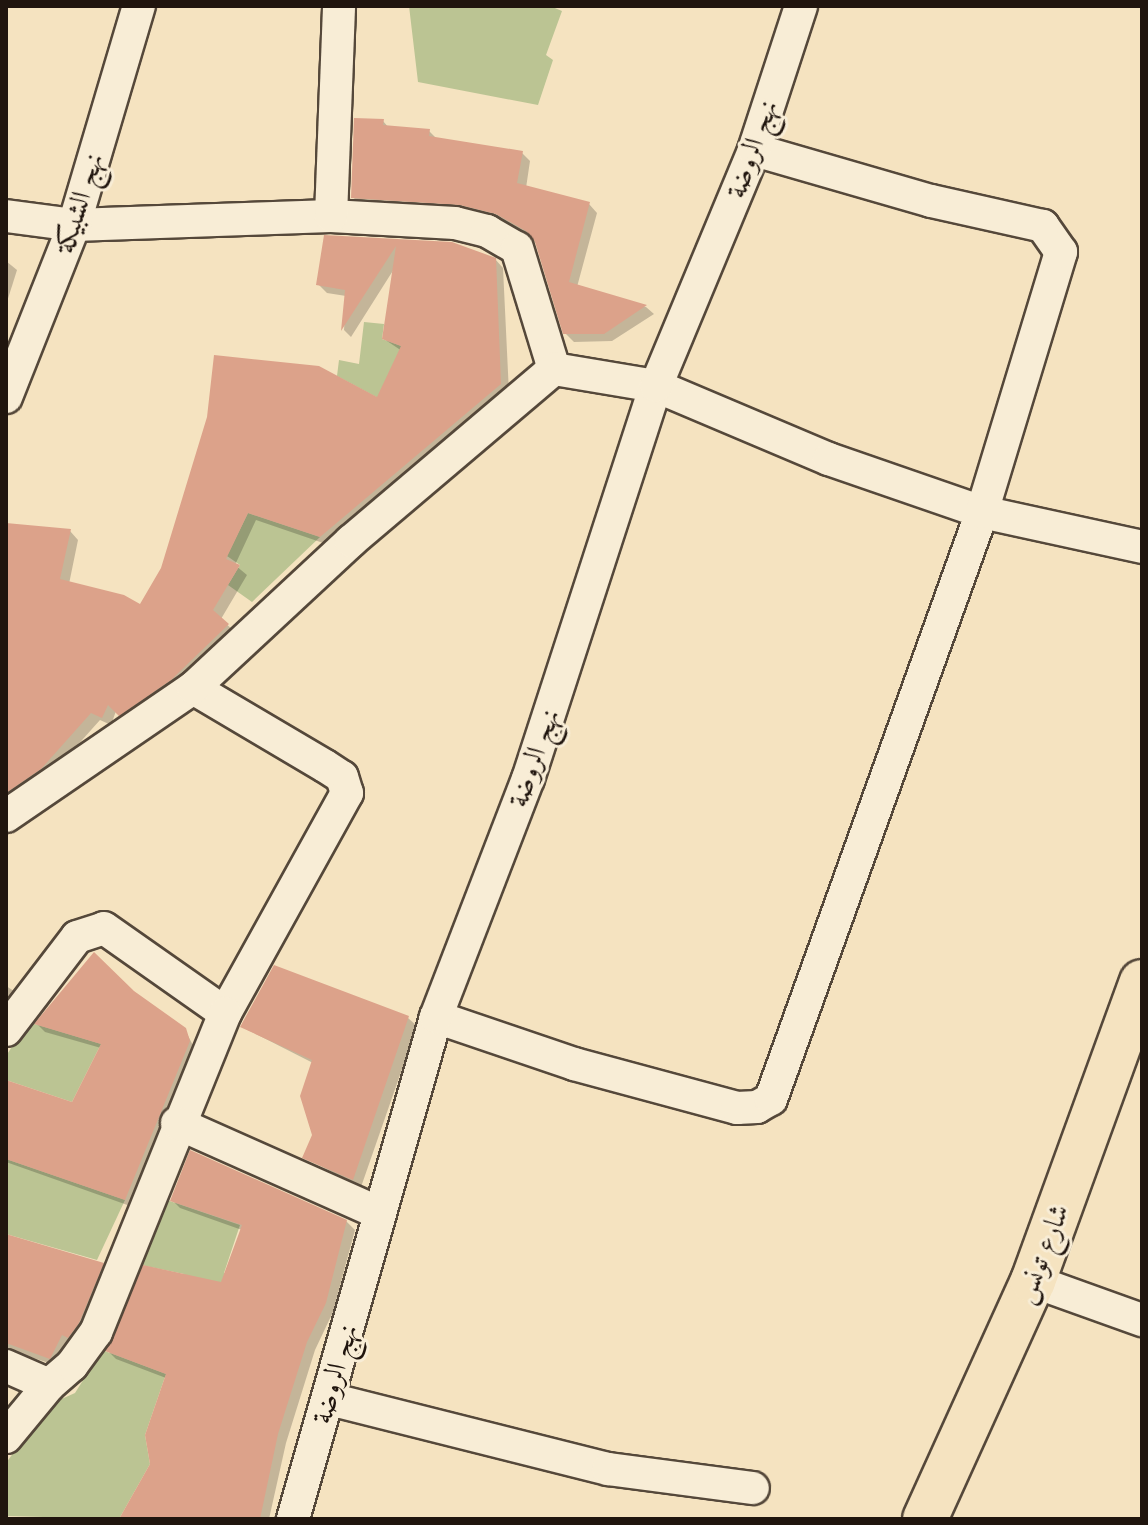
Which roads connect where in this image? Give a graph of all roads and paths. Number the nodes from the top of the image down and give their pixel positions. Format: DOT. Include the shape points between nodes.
graph roads {
  1 [pos="139,6"];
  2 [pos="339,6"];
  3 [pos="801,6"];
  4 [pos="754,150"];
  5 [pos="6,216"];
  6 [pos="331,216"];
  7 [pos="74,225"];
  8 [pos="554,369"];
  9 [pos="656,386"];
  10 [pos="6,397"];
  11 [pos="982,512"];
  12 [pos="1142,547"];
  13 [pos="193,688"];
  14 [pos="6,816"];
  15 [pos="1142,982"];
  16 [pos="225,1013"];
  17 [pos="436,1017"];
  18 [pos="6,1030"];
  19 [pos="177,1123"];
  20 [pos="379,1213"];
  21 [pos="1033,1281"];
  22 [pos="1142,1320"];
  23 [pos="6,1366"];
  24 [pos="49,1385"];
  25 [pos="329,1399"];
  26 [pos="6,1437"];
  27 [pos="753,1488"];
  28 [pos="293,1519"];
  29 [pos="925,1519"];
  1 -- 7 [label="street, نهج الشبيكة"];
  2 -- 6 [label="street"];
  3 -- 4 [label="street, نهج الروضة"];
  4 -- 9 [label="street, نهج الروضة"];
  4 -- 11 [label="street" via="931,201 1043,226 1055,239 1061,252"];
  5 -- 7 [label="street"];
  6 -- 7 [label="street"];
  6 -- 8 [label="street" via="455,223 510,240 520,255"];
  7 -- 10 [label="street, نهج الشبيكة"];
  8 -- 9 [label="street"];
  8 -- 13 [label="street" via="351,541"];
  9 -- 11 [label="street" via="829,459"];
  9 -- 17 [label="street, نهج الروضة" via="528,779"];
  11 -- 12 [label="street"];
  11 -- 17 [label="street" via="771,1099 757,1107 737,1108 574,1064"];
  13 -- 14 [label="street"];
  13 -- 16 [label="street" via="342,777 347,793 344,808"];
  15 -- 21 [label="main road, شارع تونس"];
  16 -- 18 [label="street" via="104,928 77,937"];
  16 -- 19 [label="street"];
  17 -- 20 [label="street, نهج الروضة"];
  19 -- 20 [label="street"];
  19 -- 24 [label="street" via="96,1332"];
  20 -- 25 [label="street, نهج الروضة"];
  21 -- 22 [label="street"];
  21 -- 29 [label="main road, شارع تونس"];
  23 -- 24 [label="street"];
  24 -- 26 [label="street"];
  25 -- 27 [label="street" via="608,1469"];
  25 -- 28 [label="street, نهج الروضة"];
}
